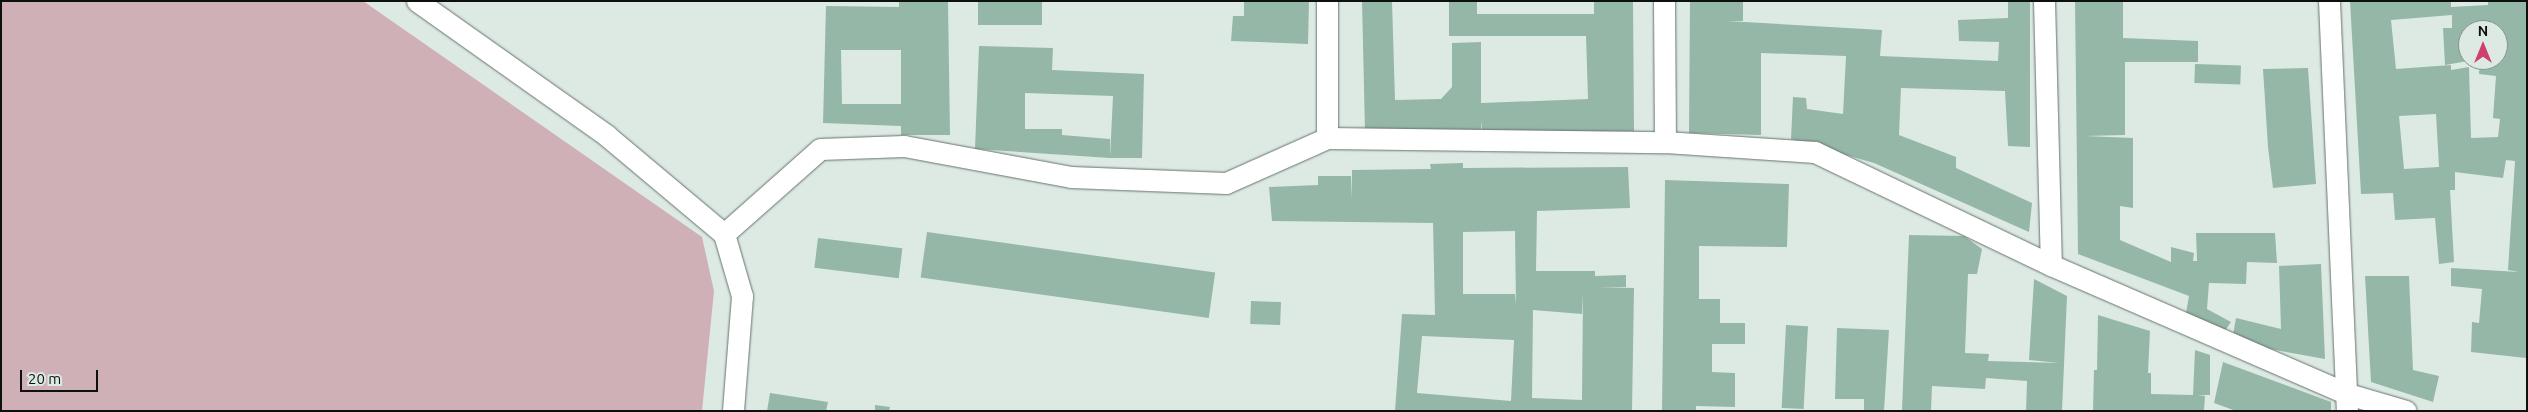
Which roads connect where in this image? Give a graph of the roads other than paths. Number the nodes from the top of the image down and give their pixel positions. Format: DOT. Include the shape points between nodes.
graph roads {
  1 [pos="418,1"];
  2 [pos="1327,1"];
  3 [pos="1664,1"];
  4 [pos="2044,1"];
  5 [pos="2329,1"];
  6 [pos="1327,138"];
  7 [pos="1665,142"];
  8 [pos="724,234"];
  9 [pos="2051,265"];
  10 [pos="2347,402"];
  11 [pos="733,411"];
  12 [pos="2406,411"];
  1 -- 8 [label="street" via="606,135"];
  2 -- 6 [label="street"];
  3 -- 7 [label="street"];
  4 -- 9 [label="street"];
  5 -- 10 [label="street"];
  6 -- 7 [label="street"];
  6 -- 8 [label="street" via="1226,183 1071,177 904,146 820,149"];
  7 -- 9 [label="street" via="1815,152"];
  8 -- 11 [label="street" via="742,296"];
  9 -- 10 [label="street"];
  10 -- 12 [label="street"];
}
